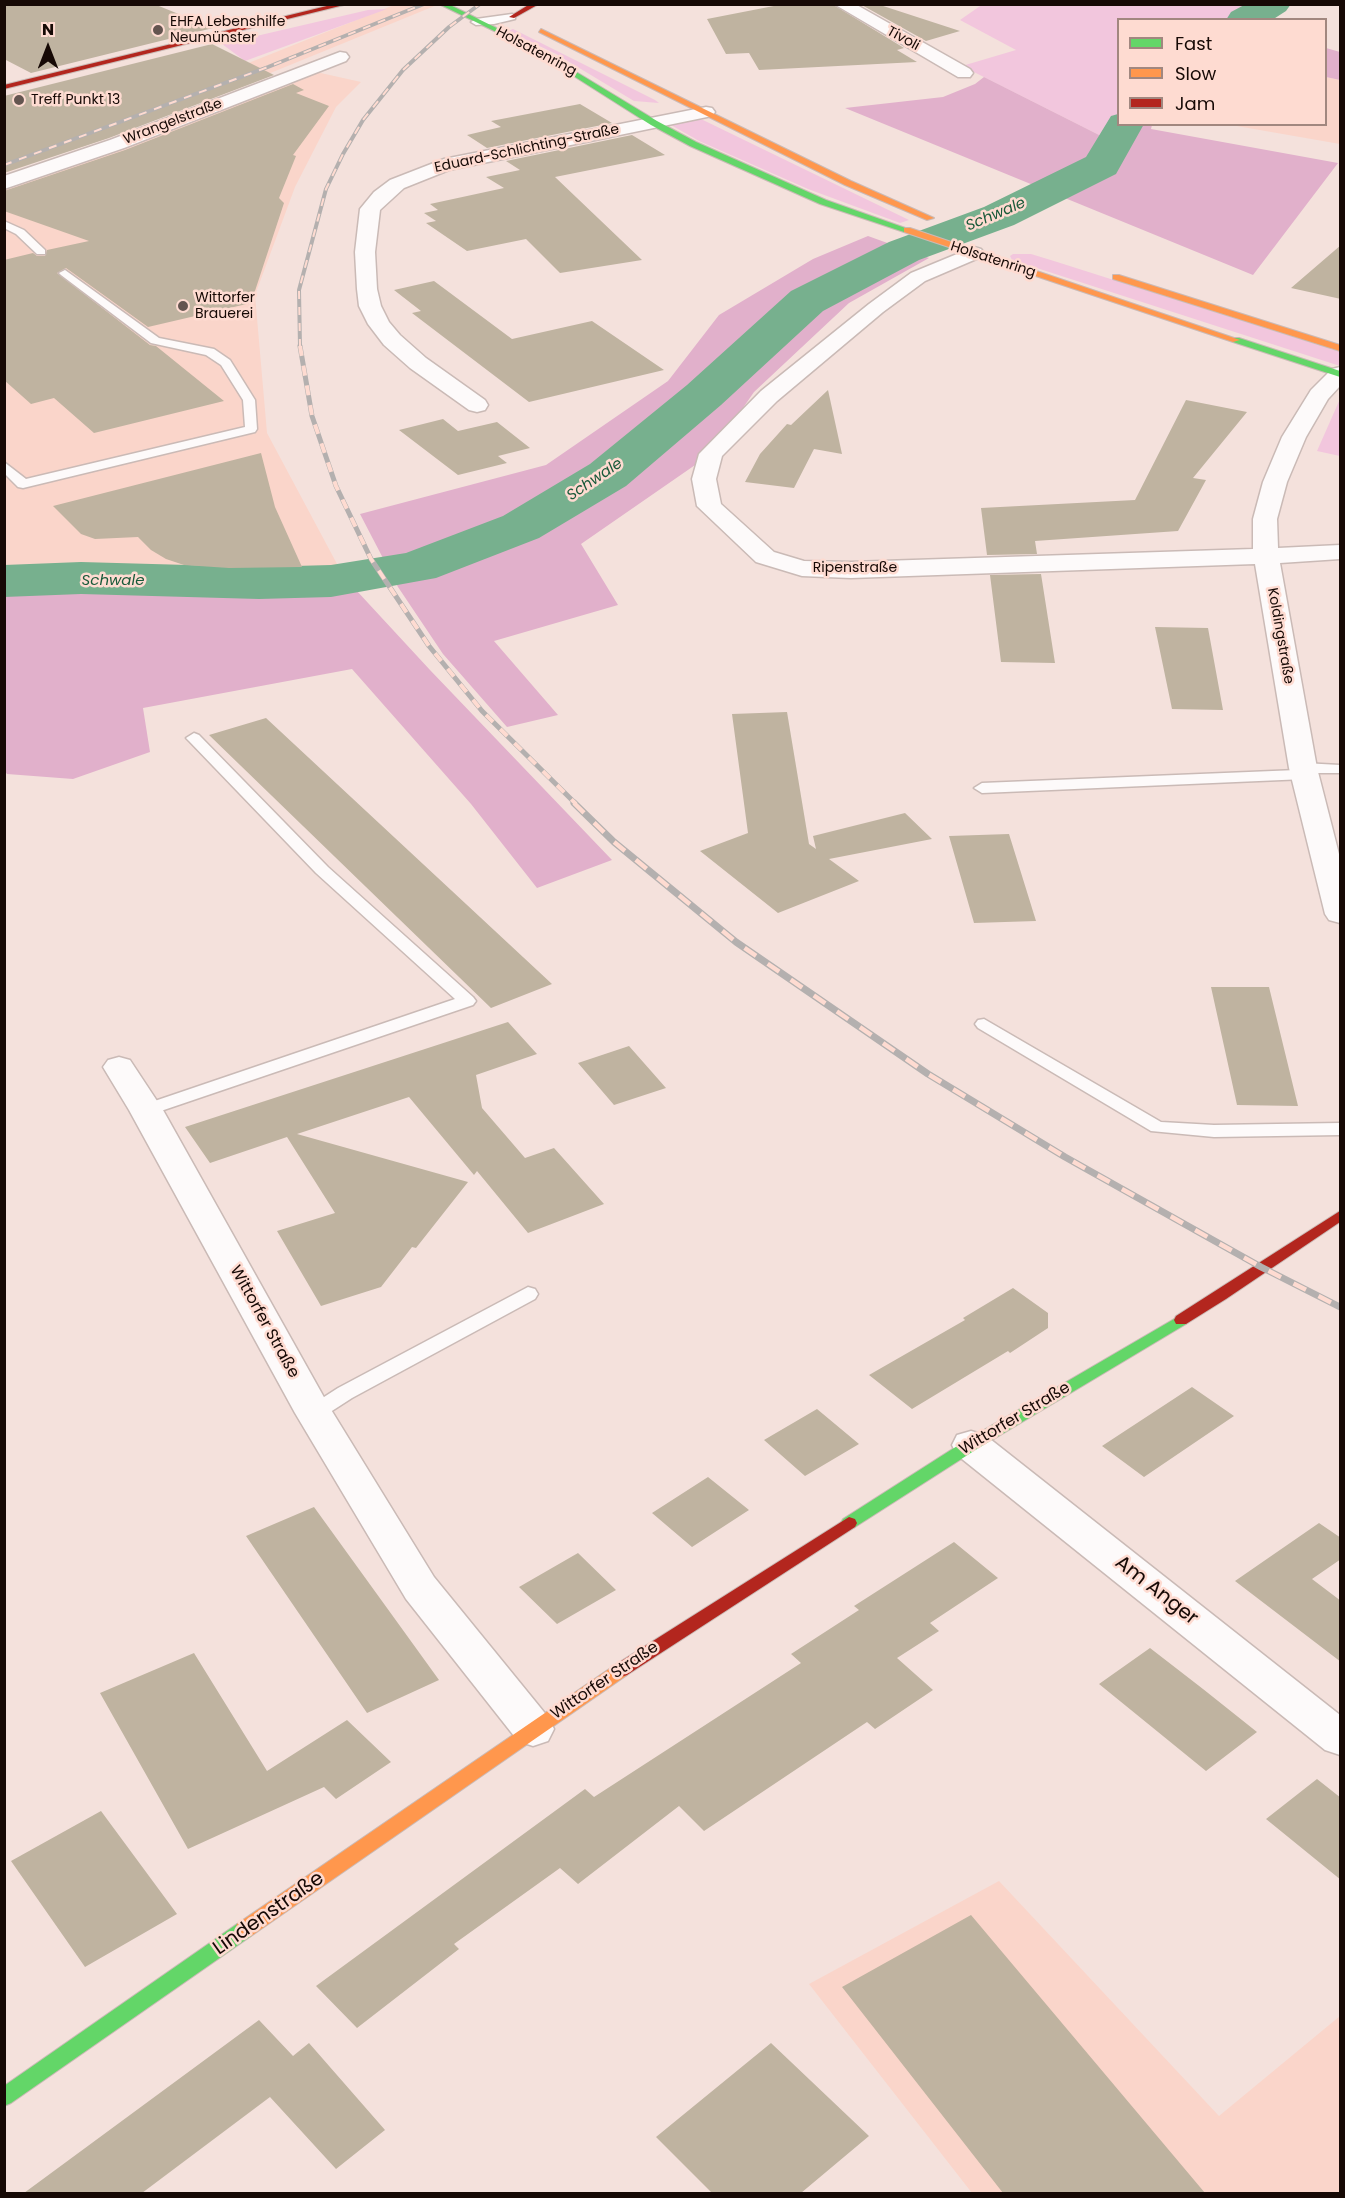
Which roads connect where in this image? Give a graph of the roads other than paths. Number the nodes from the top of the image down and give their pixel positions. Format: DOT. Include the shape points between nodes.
graph roads {
  1 [pos="345,4"];
  2 [pos="442,4"];
  3 [pos="536,4"];
  4 [pos="842,4"];
  5 [pos="496,9"];
  6 [pos="512,16"];
  7 [pos="476,22"];
  8 [pos="340,57"];
  9 [pos="964,73"];
  10 [pos="4,87"];
  11 [pos="684,101"];
  12 [pos="627,105"];
  13 [pos="706,112"];
  14 [pos="654,123"];
  15 [pos="4,183"];
  16 [pos="941,223"];
  17 [pos="4,225"];
  18 [pos="20,232"];
  19 [pos="4,237"];
  20 [pos="965,250"];
  21 [pos="41,252"];
  22 [pos="65,273"];
  23 [pos="1105,273"];
  24 [pos="1341,348"];
  25 [pos="1341,374"];
  26 [pos="477,405"];
  27 [pos="4,466"];
  28 [pos="1341,552"];
  29 [pos="1266,556"];
  30 [pos="194,738"];
  31 [pos="1341,768"];
  32 [pos="1304,771"];
  33 [pos="982,788"];
  34 [pos="1341,914"];
  35 [pos="984,1024"];
  36 [pos="119,1066"];
  37 [pos="146,1110"];
  38 [pos="1341,1130"];
  39 [pos="1341,1216"];
  40 [pos="528,1294"];
  41 [pos="314,1413"];
  42 [pos="971,1445"];
  43 [pos="533,1729"];
  44 [pos="1341,1738"];
  45 [pos="4,2097"];
  1 -- 10 [label="main road"];
  2 -- 7 [label="main road, Holsatenring"];
  3 -- 6 [label="main road"];
  4 -- 9 [label="street, Tivoli"];
  5 -- 6 [label="main road, Holsatenring"];
  6 -- 7 [label="lane"];
  6 -- 11 [label="main road, Holsatenring"];
  7 -- 12 [label="main road, Holsatenring" via="533,48"];
  8 -- 15 [label="street, Wrangelstraße" via="117,144"];
  11 -- 12 [label="street, Holsatenring" via="665,108"];
  11 -- 13 [label="main road, Holsatenring"];
  12 -- 14 [label="main road, Holsatenring"];
  13 -- 14 [label="street"];
  13 -- 16 [label="main road, Holsatenring" via="848,183"];
  14 -- 20 [label="main road, Holsatenring" via="813,198"];
  14 -- 26 [label="street, Eduard-Schlichting-Straße" via="444,165 397,184 370,209 365,252 370,306 392,340"];
  17 -- 18 [label="lane"];
  18 -- 19 [label="lane"];
  18 -- 21 [label="lane"];
  20 -- 25 [label="main road, Holsatenring"];
  20 -- 29 [label="street, Ripenstraße" via="918,277 876,308 769,396 711,454 704,479 709,507 765,557 802,568 851,570"];
  22 -- 27 [label="lane" via="155,341 210,352 226,363 249,400 251,429 23,484"];
  23 -- 24 [label="main road"];
  25 -- 29 [label="street, Koldingstraße" via="1319,395 1294,437 1275,482 1265,519"];
  28 -- 29 [label="street, Ripenstraße"];
  29 -- 32 [label="street, Koldingstraße"];
  30 -- 37 [label="lane" via="321,870 466,1001"];
  31 -- 32 [label="lane"];
  32 -- 33 [label="lane"];
  32 -- 34 [label="street, Koldingstraße"];
  35 -- 38 [label="lane" via="1156,1127 1214,1131"];
  36 -- 37 [label="street, Wittorfer Straße"];
  37 -- 41 [label="street, Wittorfer Straße"];
  39 -- 42 [label="main road, Wittorfer Straße" via="1221,1296"];
  40 -- 41 [label="lane"];
  41 -- 43 [label="street, Wittorfer Straße" via="420,1588"];
  42 -- 43 [label="main road, Wittorfer Straße"];
  42 -- 44 [label="street, Am Anger"];
  43 -- 45 [label="main road, Lindenstraße"];
}
